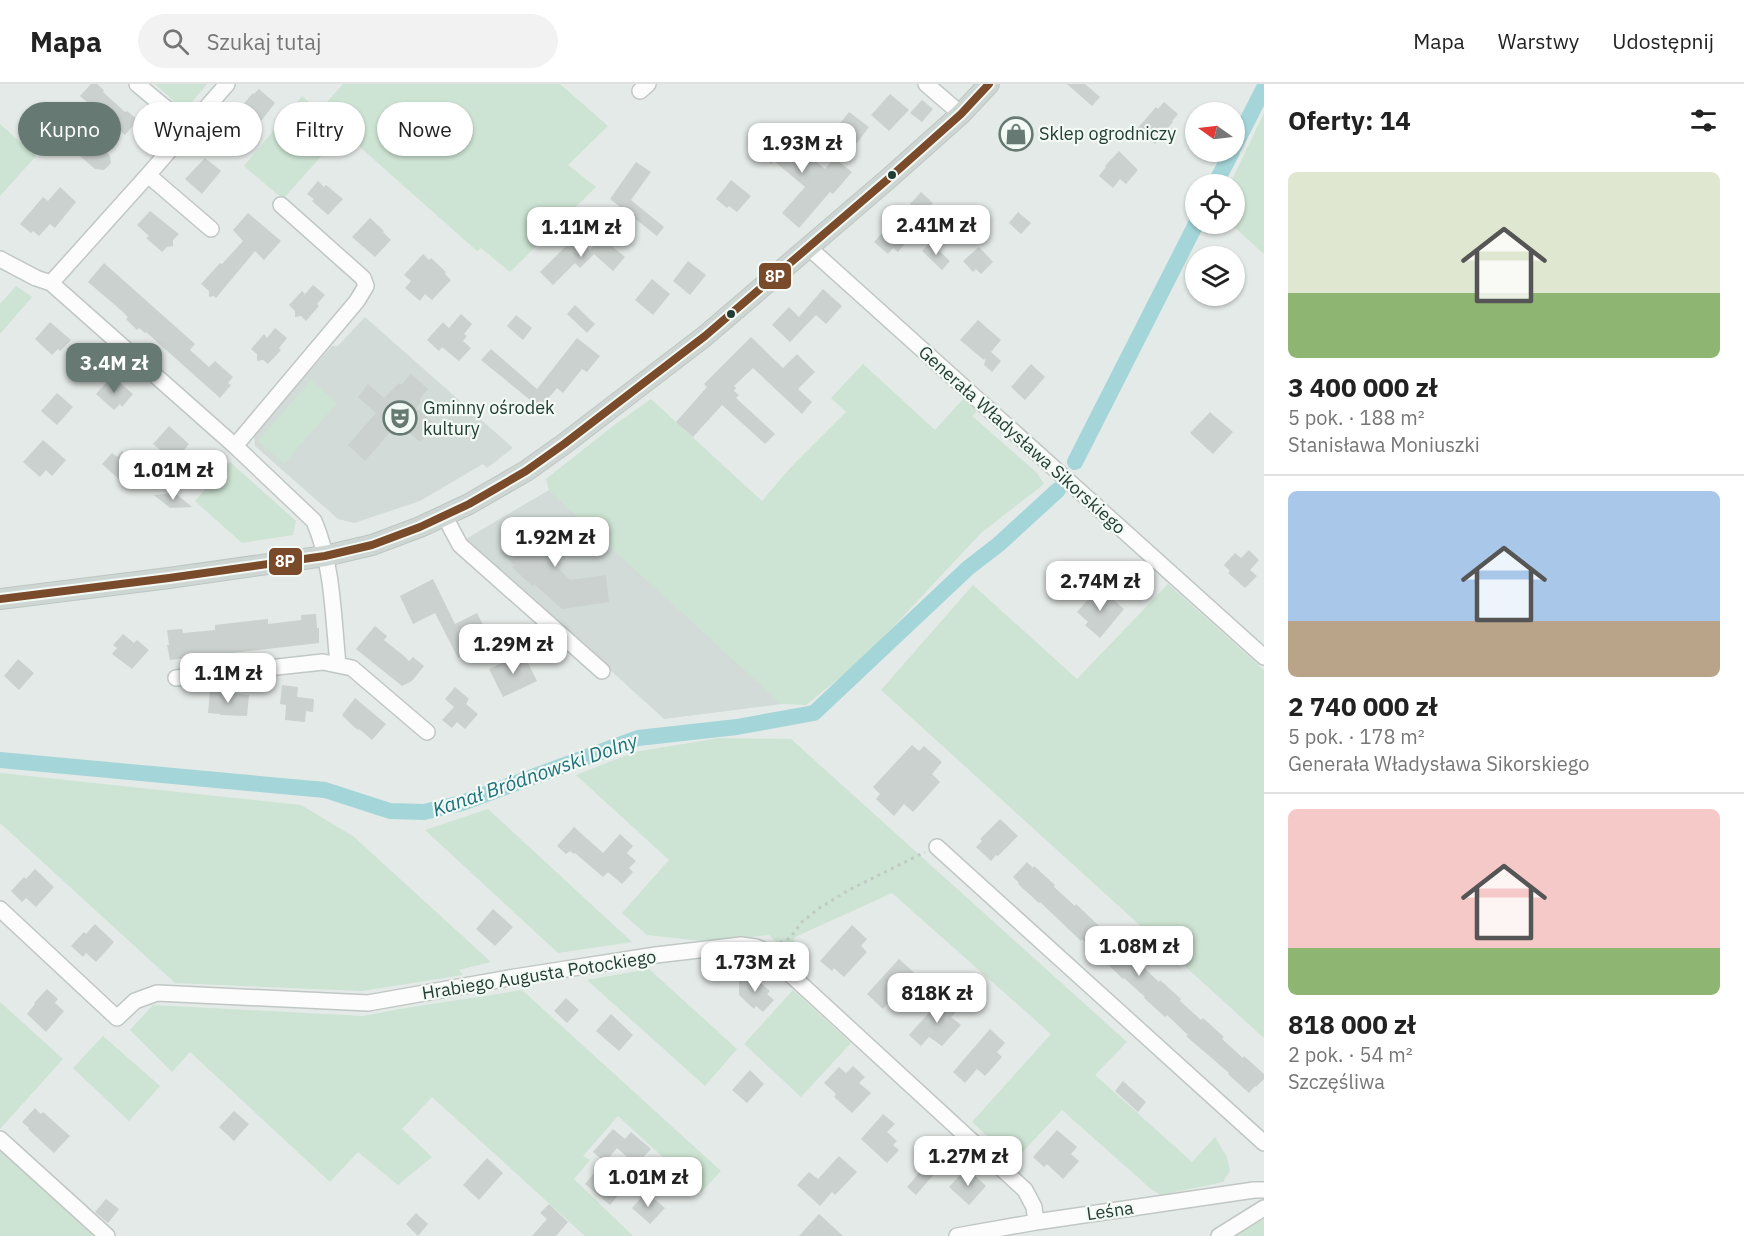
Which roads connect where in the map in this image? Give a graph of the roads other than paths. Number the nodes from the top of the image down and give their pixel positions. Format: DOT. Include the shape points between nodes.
graph roads {
  1 [pos="137,84"];
  2 [pos="227,84"];
  3 [pos="926,84"];
  4 [pos="989,84"];
  5 [pos="158,102"];
  6 [pos="212,102"];
  7 [pos="961,114"];
  8 [pos="165,156"];
  9 [pos="148,175"];
  10 [pos="281,205"];
  11 [pos="211,230"];
  12 [pos="807,246"];
  13 [pos="0,259"];
  14 [pos="51,283"];
  15 [pos="235,446"];
  16 [pos="445,517"];
  17 [pos="325,556"];
  18 [pos="0,598"];
  19 [pos="1264,657"];
  20 [pos="338,664"];
  21 [pos="602,671"];
  22 [pos="176,678"];
  23 [pos="427,732"];
  24 [pos="937,847"];
  25 [pos="0,909"];
  26 [pos="0,1139"];
  27 [pos="1264,1143"];
  28 [pos="1264,1190"];
  29 [pos="1264,1208"];
  30 [pos="1036,1221"];
  31 [pos="107,1236"];
  32 [pos="957,1236"];
  33 [pos="1219,1236"];
  1 -- 5 [label="street"];
  2 -- 6 [label="street"];
  3 -- 7 [label="street"];
  4 -- 7 [label="main road"];
  7 -- 12 [label="main road"];
  8 -- 9 [label="street"];
  9 -- 11 [label="street"];
  9 -- 14 [label="street"];
  10 -- 15 [label="street" via="363,278 366,286"];
  12 -- 16 [label="main road" via="705,336 564,444 526,471"];
  12 -- 19 [label="street, Generała Władysława Sikorskiego"];
  13 -- 14 [label="street"];
  14 -- 15 [label="street"];
  15 -- 17 [label="street" via="314,521"];
  16 -- 17 [label="main road" via="372,545"];
  16 -- 21 [label="street" via="460,545"];
  17 -- 18 [label="main road"];
  17 -- 20 [label="street"];
  20 -- 22 [label="street" via="323,662"];
  20 -- 23 [label="street" via="352,668"];
  24 -- 27 [label="street"];
  25 -- 30 [label="street, Hrabiego Augusta Potockiego" via="117,1018 135,1001 157,993 368,1003 656,955 741,945 756,947 765,951 1025,1190"];
  26 -- 31 [label="street"];
  28 -- 30 [label="street, Leśna"];
  29 -- 33 [label="street"];
  30 -- 32 [label="street, Leśna"];
}
